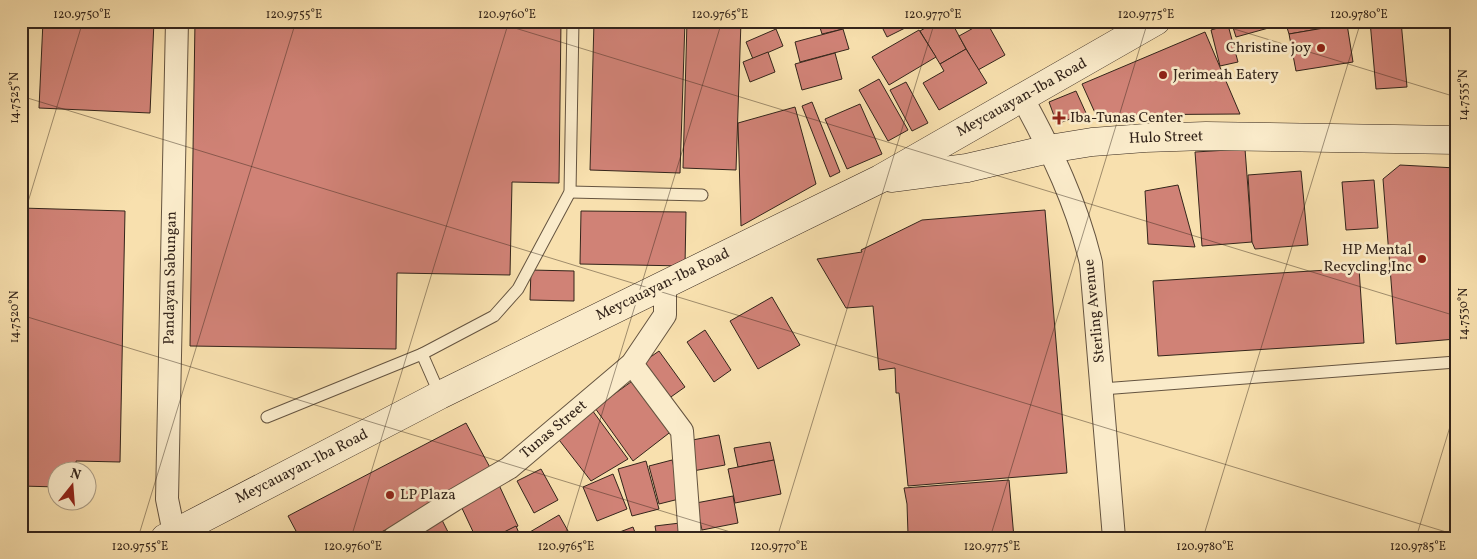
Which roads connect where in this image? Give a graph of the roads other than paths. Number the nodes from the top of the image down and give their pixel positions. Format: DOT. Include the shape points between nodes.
graph roads {
  1 [pos="176,21"];
  2 [pos="573,21"];
  3 [pos="1156,21"];
  4 [pos="1127,29"];
  5 [pos="1023,99"];
  6 [pos="1456,140"];
  7 [pos="1049,149"];
  8 [pos="880,179"];
  9 [pos="570,192"];
  10 [pos="702,195"];
  11 [pos="665,284"];
  12 [pos="422,354"];
  13 [pos="1456,362"];
  14 [pos="632,364"];
  15 [pos="1102,389"];
  16 [pos="440,395"];
  17 [pos="267,417"];
  18 [pos="170,535"];
  19 [pos="394,538"];
  20 [pos="690,538"];
  21 [pos="1114,538"];
  1 -- 18 [label="street, Pandayan Sabungan" via="167,499"];
  2 -- 9 [label="lane"];
  3 -- 4 [label="main road, Meycauayan-Iba Road"];
  4 -- 5 [label="main road, Meycauayan-Iba Road"];
  5 -- 7 [label="street, Sterling Avenue"];
  5 -- 8 [label="main road, Meycauayan-Iba Road"];
  6 -- 7 [label="main road, Hulo Street" via="1198,136 1092,142"];
  7 -- 8 [label="main road, Hulo Street" via="967,168"];
  7 -- 15 [label="street, Sterling Avenue" via="1075,207 1091,263"];
  8 -- 11 [label="main road, Meycauayan-Iba Road"];
  9 -- 10 [label="lane"];
  9 -- 12 [label="lane" via="518,289 494,316"];
  11 -- 14 [label="street, Tunas Street" via="665,315"];
  11 -- 16 [label="main road, Meycauayan-Iba Road"];
  12 -- 16 [label="lane"];
  12 -- 17 [label="lane"];
  13 -- 15 [label="lane"];
  14 -- 19 [label="street, Tunas Street" via="509,468"];
  14 -- 20 [label="street" via="682,431"];
  15 -- 21 [label="street, Sterling Avenue"];
  16 -- 18 [label="main road, Meycauayan-Iba Road"];
}
